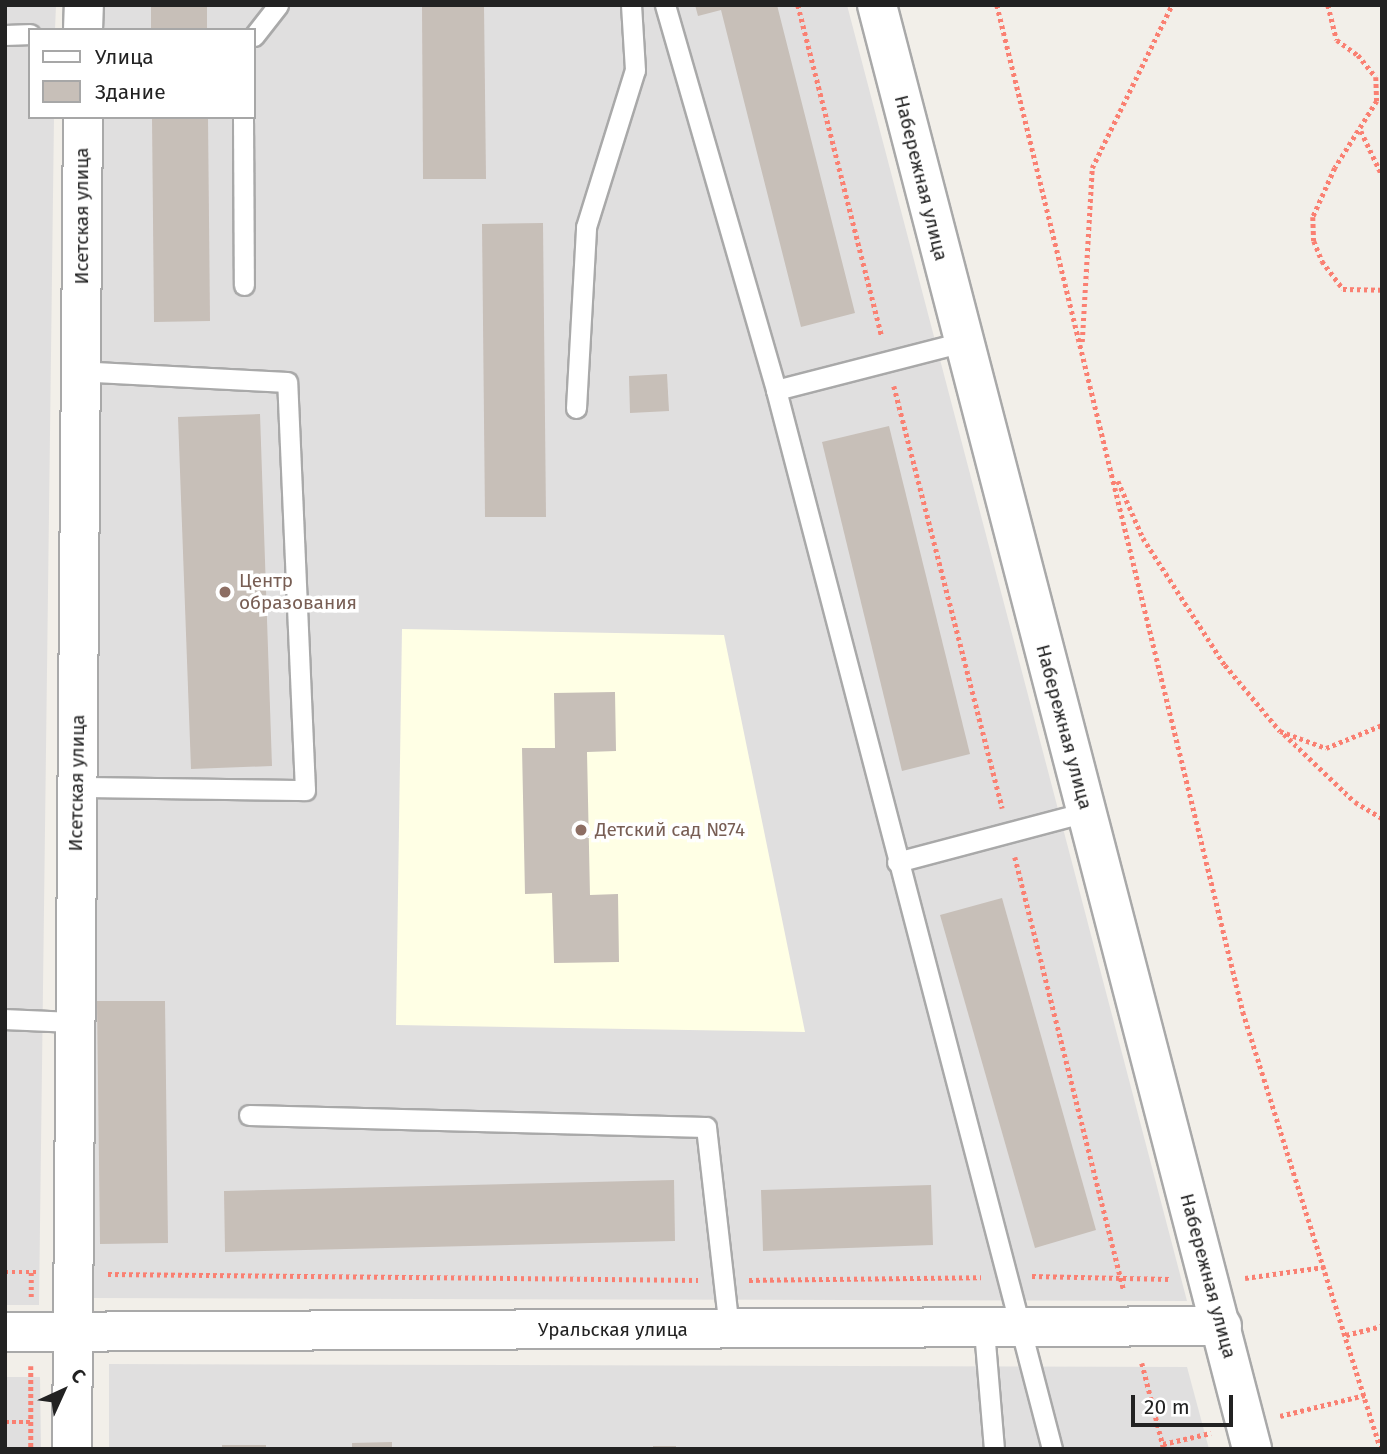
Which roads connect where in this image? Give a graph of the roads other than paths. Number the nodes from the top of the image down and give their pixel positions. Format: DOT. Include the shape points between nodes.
graph roads {
  1 [pos="84,5"];
  2 [pos="278,5"];
  3 [pos="631,5"];
  4 [pos="665,5"];
  5 [pos="877,5"];
  6 [pos="83,28"];
  7 [pos="256,33"];
  8 [pos="28,34"];
  9 [pos="5,35"];
  10 [pos="83,119"];
  11 [pos="243,119"];
  12 [pos="244,285"];
  13 [pos="962,342"];
  14 [pos="80,371"];
  15 [pos="776,390"];
  16 [pos="576,408"];
  17 [pos="77,787"];
  18 [pos="1086,812"];
  19 [pos="897,862"];
  20 [pos="5,1019"];
  21 [pos="75,1022"];
  22 [pos="250,1115"];
  23 [pos="1222,1326"];
  24 [pos="984,1329"];
  25 [pos="1022,1329"];
  26 [pos="729,1330"];
  27 [pos="71,1331"];
  28 [pos="5,1332"];
  29 [pos="1249,1436"];
  30 [pos="72,1449"];
  31 [pos="994,1449"];
  32 [pos="1052,1449"];
  1 -- 6 [label="street"];
  2 -- 7 [label="lane"];
  3 -- 16 [label="lane" via="635,70 586,227"];
  4 -- 15 [label="lane"];
  5 -- 13 [label="street, Набережная улица"];
  8 -- 9 [label="lane"];
  10 -- 14 [label="street, Исетская улица"];
  11 -- 12 [label="lane"];
  13 -- 15 [label="lane"];
  13 -- 18 [label="street, Набережная улица"];
  14 -- 17 [label="street, Исетская улица"];
  14 -- 17 [label="lane" via="286,382 304,790"];
  15 -- 19 [label="lane"];
  17 -- 21 [label="street, Исетская улица"];
  18 -- 19 [label="lane"];
  18 -- 23 [label="street, Набережная улица"];
  19 -- 25 [label="lane"];
  20 -- 21 [label="lane"];
  21 -- 27 [label="street, Исетская улица"];
  22 -- 26 [label="lane" via="706,1127"];
  23 -- 25 [label="street, Уральская улица"];
  23 -- 29 [label="street, Набережная улица"];
  24 -- 25 [label="street, Уральская улица"];
  24 -- 26 [label="street, Уральская улица"];
  24 -- 31 [label="lane"];
  25 -- 32 [label="lane"];
  26 -- 27 [label="street, Уральская улица"];
  27 -- 28 [label="street, Уральская улица"];
  27 -- 30 [label="street, Исетская улица"];
}
